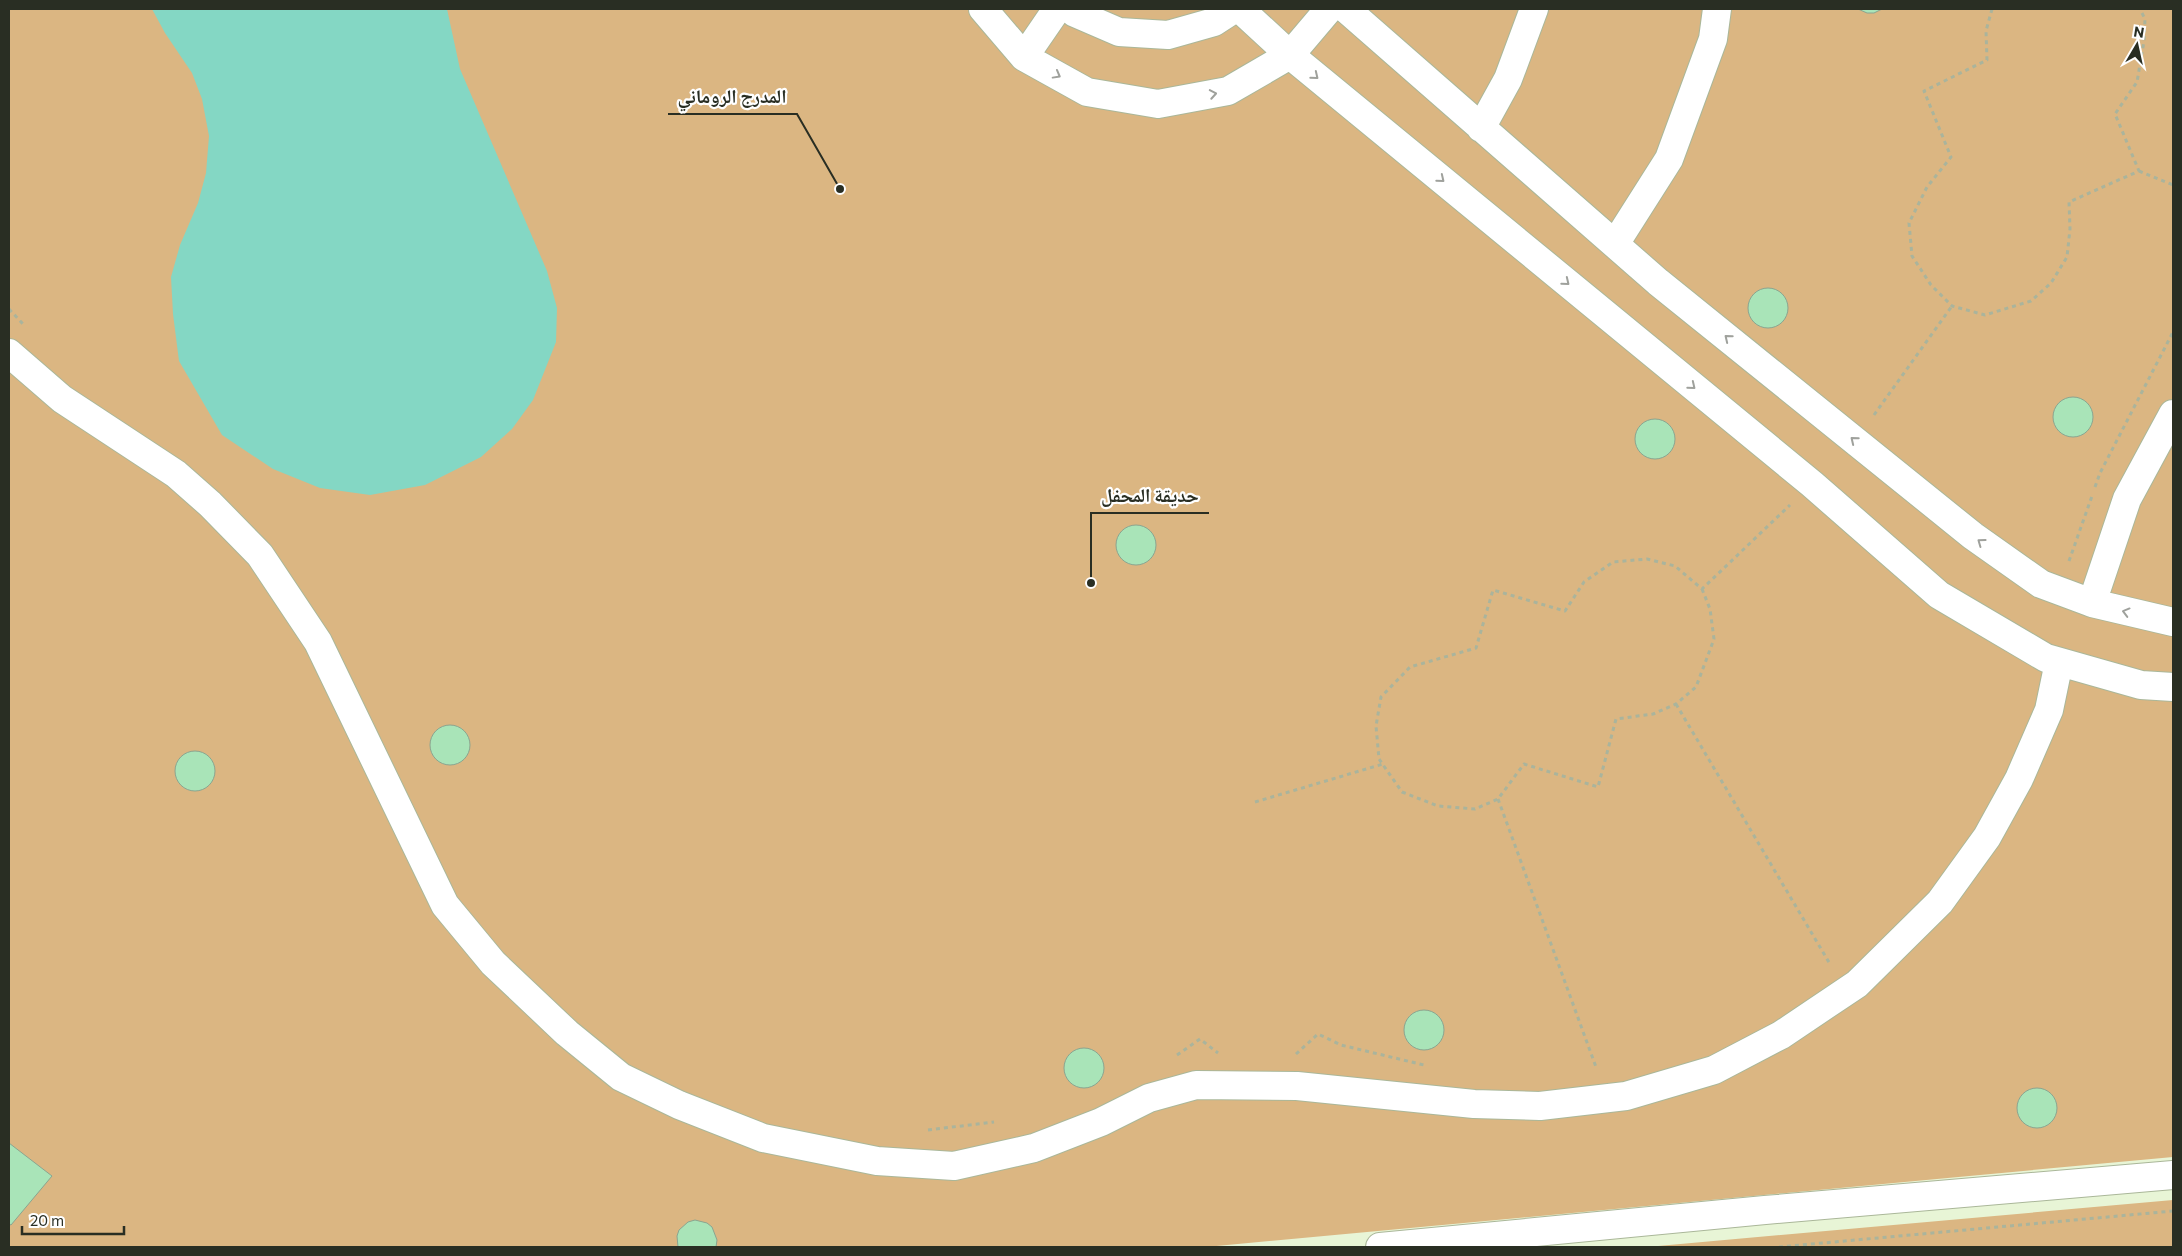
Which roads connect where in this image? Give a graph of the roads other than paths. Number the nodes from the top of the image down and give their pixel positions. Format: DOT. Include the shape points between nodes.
graph roads {
  1 [pos="983,9"];
  2 [pos="1057,9"];
  3 [pos="1070,9"];
  4 [pos="1234,9"];
  5 [pos="1240,9"];
  6 [pos="1329,9"];
  7 [pos="1346,9"];
  8 [pos="1534,9"];
  9 [pos="1717,9"];
  10 [pos="1290,55"];
  11 [pos="1024,57"];
  12 [pos="1481,128"];
  13 [pos="1615,244"];
  14 [pos="9,353"];
  15 [pos="2173,414"];
  16 [pos="2092,603"];
  17 [pos="2173,622"];
  18 [pos="2058,662"];
  19 [pos="2173,687"];
  20 [pos="2173,1175"];
  21 [pos="1380,1247"];
  1 -- 11 [label="street"];
  2 -- 11 [label="street"];
  3 -- 4 [label="street" via="1119,32 1168,35 1214,22"];
  5 -- 10 [label="street"];
  6 -- 10 [label="street"];
  7 -- 12 [label="street"];
  8 -- 12 [label="street" via="1508,79"];
  9 -- 13 [label="street" via="1713,39 1669,159"];
  11 -- 10 [label="street, one-way" via="1087,92 1158,104 1228,92"];
  10 -- 18 [label="street, one-way" via="1812,484 1939,595"];
  12 -- 13 [label="street"];
  16 -- 13 [label="street, one-way" via="2041,584 1973,536"];
  14 -- 18 [label="street" via="62,400 176,474 260,555 318,642 445,904 493,964 567,1033 621,1077 679,1105 763,1138 877,1162 954,1166 1034,1148 1101,1122 1149,1098 1196,1085 1297,1086 1474,1104 1540,1106 1626,1096 1714,1070 1782,1035 1857,984 1940,902 1988,837 2019,779 2049,710"];
  15 -- 16 [label="street" via="2127,499"];
  17 -- 16 [label="street, one-way"];
  18 -- 19 [label="street" via="2141,685"];
  20 -- 21 [label="street"];
}
